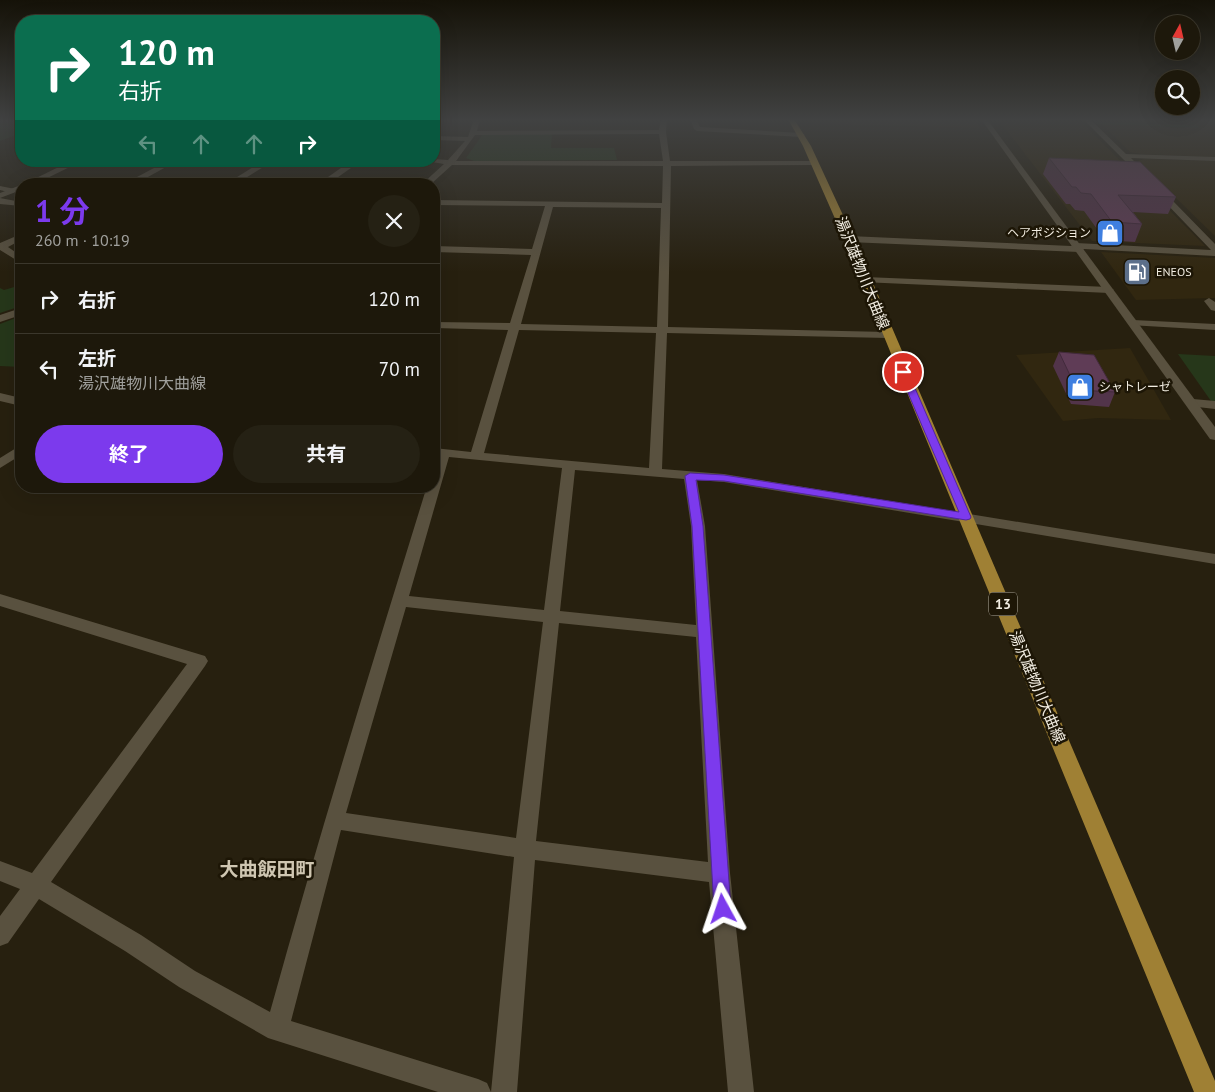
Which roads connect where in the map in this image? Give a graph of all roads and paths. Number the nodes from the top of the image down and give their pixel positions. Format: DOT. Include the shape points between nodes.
graph roads {
  1 [pos="59,170"];
  2 [pos="155,170"];
  3 [pos="254,170"];
  4 [pos="344,170"];
  5 [pos="443,170"];
  6 [pos="667,170"];
  7 [pos="817,170"];
  8 [pos="1021,170"];
  9 [pos="1139,170"];
  10 [pos="41,178"];
  11 [pos="140,178"];
  12 [pos="240,178"];
  13 [pos="331,178"];
  14 [pos="433,178"];
  15 [pos="0,188"];
  16 [pos="15,190"];
  17 [pos="12,191"];
  18 [pos="0,196"];
  19 [pos="0,201"];
  20 [pos="440,202"];
  21 [pos="15,203"];
  22 [pos="550,204"];
  23 [pos="665,206"];
  24 [pos="15,240"];
  25 [pos="849,240"];
  26 [pos="1,246"];
  27 [pos="1077,248"];
  28 [pos="1215,248"];
  29 [pos="440,249"];
  30 [pos="536,252"];
  31 [pos="1215,253"];
  32 [pos="15,256"];
  33 [pos="865,280"];
  34 [pos="1109,290"];
  35 [pos="15,313"];
  36 [pos="0,319"];
  37 [pos="1133,323"];
  38 [pos="440,325"];
  39 [pos="514,327"];
  40 [pos="1215,327"];
  41 [pos="662,331"];
  42 [pos="888,336"];
  43 [pos="0,397"];
  44 [pos="15,401"];
  45 [pos="1193,403"];
  46 [pos="1215,405"];
  47 [pos="1215,436"];
  48 [pos="440,452"];
  49 [pos="15,455"];
  50 [pos="478,455"];
  51 [pos="0,464"];
  52 [pos="569,466"];
  53 [pos="655,472"];
  54 [pos="690,476"];
  55 [pos="428,493"];
  56 [pos="966,517"];
  57 [pos="1215,559"];
  58 [pos="0,600"];
  59 [pos="399,601"];
  60 [pos="553,616"];
  61 [pos="704,632"];
  62 [pos="334,820"];
  63 [pos="525,849"];
  64 [pos="0,872"];
  65 [pos="719,873"];
  66 [pos="35,884"];
  67 [pos="0,935"];
  68 [pos="277,1029"];
  69 [pos="478,1092"];
  70 [pos="504,1092"];
  71 [pos="741,1092"];
  72 [pos="1208,1092"];
  1 -- 10 [label="street"];
  2 -- 11 [label="street"];
  3 -- 12 [label="street"];
  4 -- 13 [label="street"];
  5 -- 14 [label="street"];
  6 -- 23 [label="street"];
  7 -- 25 [label="main road, 湯沢雄物川大曲線 / 13"];
  8 -- 27 [label="street"];
  9 -- 28 [label="street"];
  15 -- 17 [label="street"];
  16 -- 17 [label="street"];
  17 -- 18 [label="street"];
  19 -- 21 [label="street"];
  20 -- 22 [label="street"];
  22 -- 23 [label="street"];
  22 -- 30 [label="street"];
  23 -- 41 [label="street"];
  24 -- 26 [label="street"];
  25 -- 27 [label="street"];
  25 -- 33 [label="main road, 湯沢雄物川大曲線 / 13"];
  26 -- 32 [label="street"];
  27 -- 31 [label="street"];
  27 -- 34 [label="street"];
  29 -- 30 [label="street"];
  30 -- 39 [label="street"];
  33 -- 34 [label="street"];
  33 -- 42 [label="main road, 湯沢雄物川大曲線 / 13"];
  34 -- 37 [label="street"];
  35 -- 36 [label="street"];
  37 -- 40 [label="street"];
  37 -- 45 [label="street"];
  38 -- 39 [label="street"];
  39 -- 41 [label="street"];
  39 -- 50 [label="street"];
  41 -- 42 [label="street"];
  41 -- 53 [label="street"];
  42 -- 56 [label="main road, 湯沢雄物川大曲線 / 13"];
  43 -- 44 [label="street"];
  45 -- 46 [label="street"];
  45 -- 47 [label="street"];
  48 -- 50 [label="street"];
  49 -- 51 [label="street"];
  50 -- 52 [label="street"];
  52 -- 53 [label="street"];
  52 -- 60 [label="street"];
  53 -- 54 [label="street"];
  54 -- 56 [label="street" via="724,478"];
  54 -- 61 [label="street" via="698,526"];
  55 -- 59 [label="street"];
  56 -- 57 [label="street"];
  56 -- 72 [label="main road, 湯沢雄物川大曲線 / 13"];
  58 -- 66 [label="street" via="199,661"];
  59 -- 60 [label="street"];
  59 -- 62 [label="street"];
  60 -- 61 [label="street"];
  60 -- 63 [label="street"];
  61 -- 65 [label="street"];
  62 -- 63 [label="street"];
  62 -- 68 [label="street"];
  63 -- 65 [label="street"];
  63 -- 70 [label="street"];
  64 -- 66 [label="street"];
  65 -- 71 [label="street"];
  66 -- 67 [label="street"];
  66 -- 68 [label="street" via="187,979"];
  68 -- 69 [label="street"];
}
